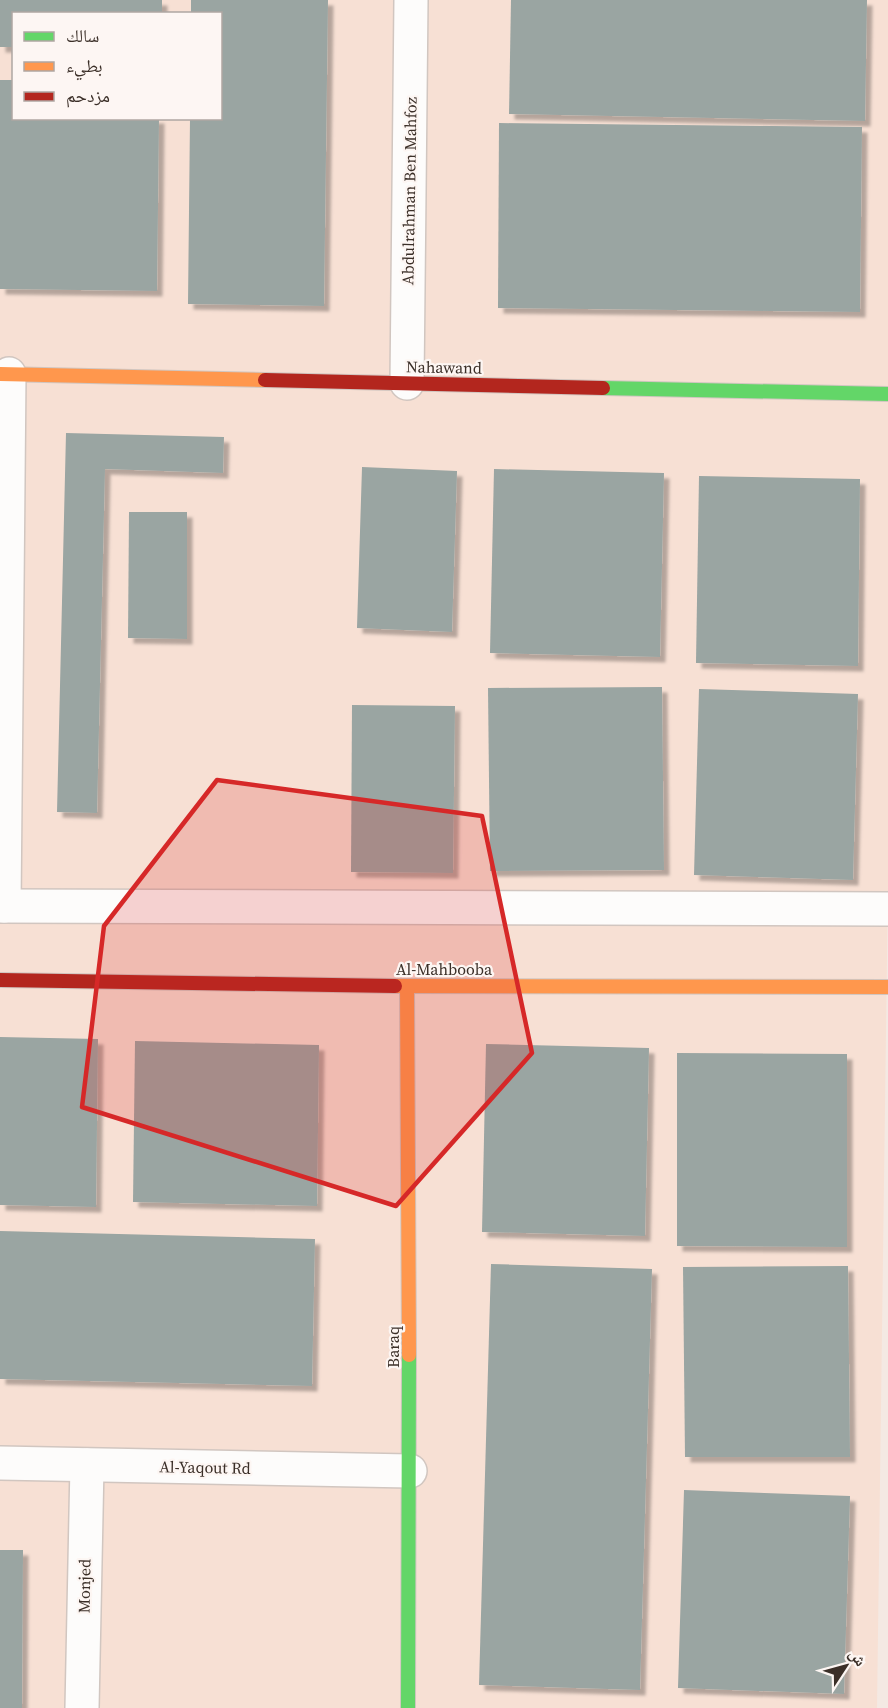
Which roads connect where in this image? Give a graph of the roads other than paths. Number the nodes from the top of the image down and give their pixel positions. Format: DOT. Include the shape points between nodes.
graph roads {
  1 [pos="411,0"];
  2 [pos="4,374"];
  3 [pos="407,382"];
  4 [pos="888,394"];
  5 [pos="2,906"];
  6 [pos="888,909"];
  7 [pos="0,980"];
  8 [pos="407,986"];
  9 [pos="888,987"];
  10 [pos="0,1463"];
  11 [pos="87,1465"];
  12 [pos="410,1471"];
  13 [pos="82,1708"];
  14 [pos="408,1708"];
  1 -- 3 [label="street, Abdulrahman Ben Mahfoz"];
  2 -- 3 [label="street, Nahawand"];
  2 -- 5 [label="street"];
  3 -- 4 [label="street, Nahawand"];
  5 -- 6 [label="street"];
  7 -- 8 [label="street, Al-Mahbooba"];
  8 -- 9 [label="street, Al-Mahbooba"];
  8 -- 12 [label="street, Baraq"];
  10 -- 11 [label="street, Al-Yaqout Rd"];
  11 -- 12 [label="street, Al-Yaqout Rd"];
  11 -- 13 [label="street, Monjed"];
  12 -- 14 [label="street, Baraq"];
}
